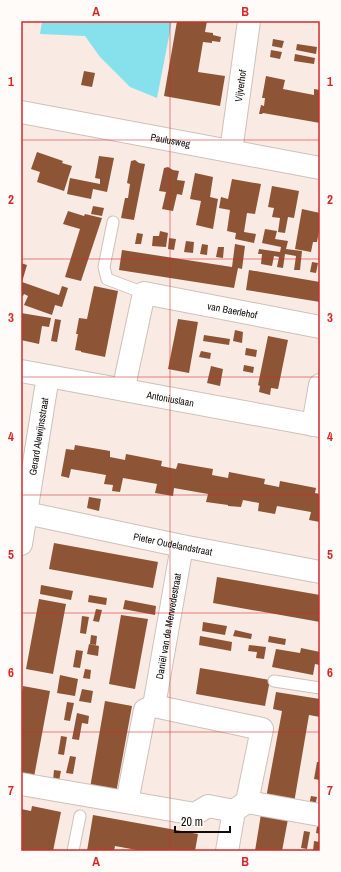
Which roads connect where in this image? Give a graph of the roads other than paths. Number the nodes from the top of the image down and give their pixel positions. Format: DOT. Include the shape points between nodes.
graph roads {
  1 [pos="249,21"];
  2 [pos="21,112"];
  3 [pos="231,151"];
  4 [pos="320,168"];
  5 [pos="113,222"];
  6 [pos="144,293"];
  7 [pos="320,327"];
  8 [pos="21,371"];
  9 [pos="48,376"];
  10 [pos="320,385"];
  11 [pos="125,390"];
  12 [pos="317,426"];
  13 [pos="26,513"];
  14 [pos="21,544"];
  15 [pos="182,546"];
  16 [pos="320,572"];
  17 [pos="274,681"];
  18 [pos="320,688"];
  19 [pos="154,706"];
  20 [pos="21,784"];
  21 [pos="127,802"];
  22 [pos="241,807"];
  23 [pos="320,815"];
  24 [pos="80,816"];
  25 [pos="73,851"];
  26 [pos="227,851"];
  1 -- 3 [label="street, Vijverhof"];
  2 -- 3 [label="street, Paulusweg"];
  3 -- 4 [label="street, Paulusweg"];
  5 -- 6 [label="lane, van Baerlehof" via="104,267 107,279"];
  6 -- 7 [label="street, van Baerlehof"];
  6 -- 11 [label="street"];
  8 -- 9 [label="street, Antoniuslaan"];
  9 -- 11 [label="street, Antoniuslaan"];
  9 -- 13 [label="street, Gerard Alewijnsstraat"];
  10 -- 12 [label="street"];
  11 -- 12 [label="street, Antoniuslaan"];
  13 -- 14 [label="street, Gerard Alewijnsstraat"];
  13 -- 15 [label="street, Pieter Oudelandstraat"];
  15 -- 16 [label="street, Pieter Oudelandstraat"];
  15 -- 19 [label="street, Daniël van de Merwedestraat"];
  17 -- 18 [label="lane"];
  19 -- 21 [label="street, Daniël van de Merwedestraat" via="145,710"];
  19 -- 22 [label="street" via="262,729"];
  20 -- 21 [label="street"];
  21 -- 22 [label="street" via="195,814 208,806"];
  22 -- 23 [label="street"];
  22 -- 26 [label="street"];
  24 -- 25 [label="lane"];
}
